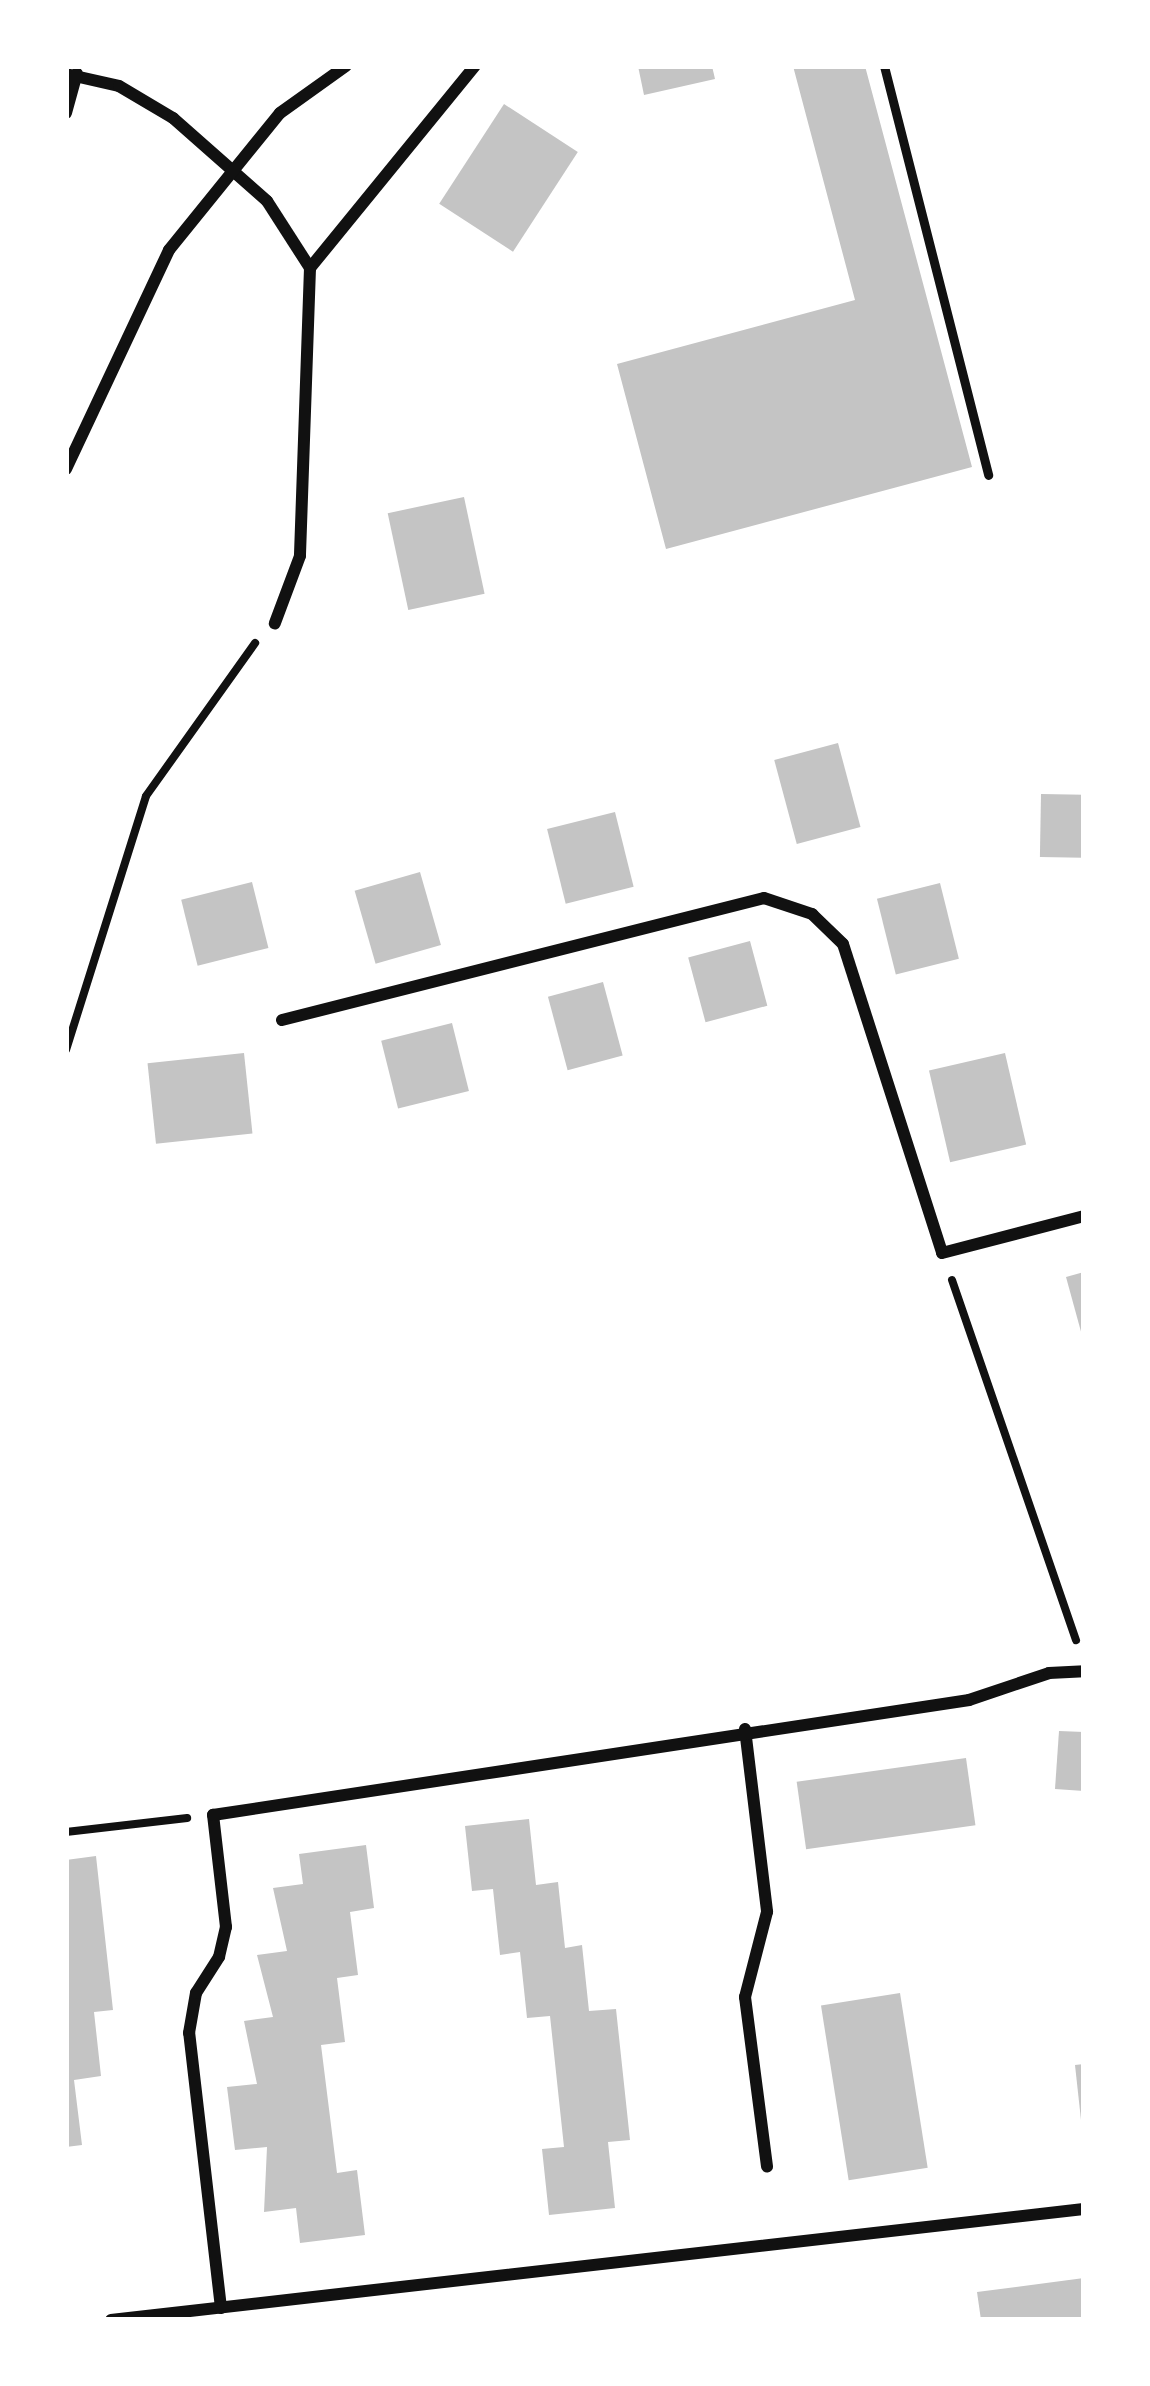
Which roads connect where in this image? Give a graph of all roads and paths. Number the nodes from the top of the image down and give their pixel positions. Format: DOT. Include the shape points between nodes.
graph roads {
  1 [pos="346,66"];
  2 [pos="476,66"];
  3 [pos="884,66"];
  4 [pos="72,74"];
  5 [pos="66,113"];
  6 [pos="233,166"];
  7 [pos="310,268"];
  8 [pos="66,469"];
  9 [pos="988,475"];
  10 [pos="275,623"];
  11 [pos="282,1020"];
  12 [pos="66,1050"];
  13 [pos="1084,1216"];
  14 [pos="942,1253"];
  15 [pos="1084,1668"];
  16 [pos="745,1729"];
  17 [pos="212,1815"];
  18 [pos="66,1832"];
  19 [pos="767,2167"];
  20 [pos="1084,2209"];
  21 [pos="221,2308"];
  22 [pos="111,2320"];
  1 -- 6 [label="street" via="280,113"];
  2 -- 7 [label="street"];
  3 -- 9 [label="lane"];
  4 -- 5 [label="street"];
  4 -- 6 [label="street" via="119,86"];
  6 -- 7 [label="street" via="267,201"];
  6 -- 8 [label="street" via="169,250"];
  7 -- 10 [label="street" via="300,556"];
  10 -- 12 [label="path" via="146,796"];
  11 -- 14 [label="street" via="764,898 812,914 843,944"];
  13 -- 14 [label="street"];
  14 -- 15 [label="path"];
  15 -- 16 [label="street" via="969,1700"];
  16 -- 17 [label="street"];
  16 -- 19 [label="street" via="767,1912 745,1997"];
  17 -- 18 [label="path"];
  17 -- 21 [label="street" via="226,1927 219,1957 196,1993 189,2033"];
  20 -- 21 [label="street"];
  21 -- 22 [label="street"];
}
